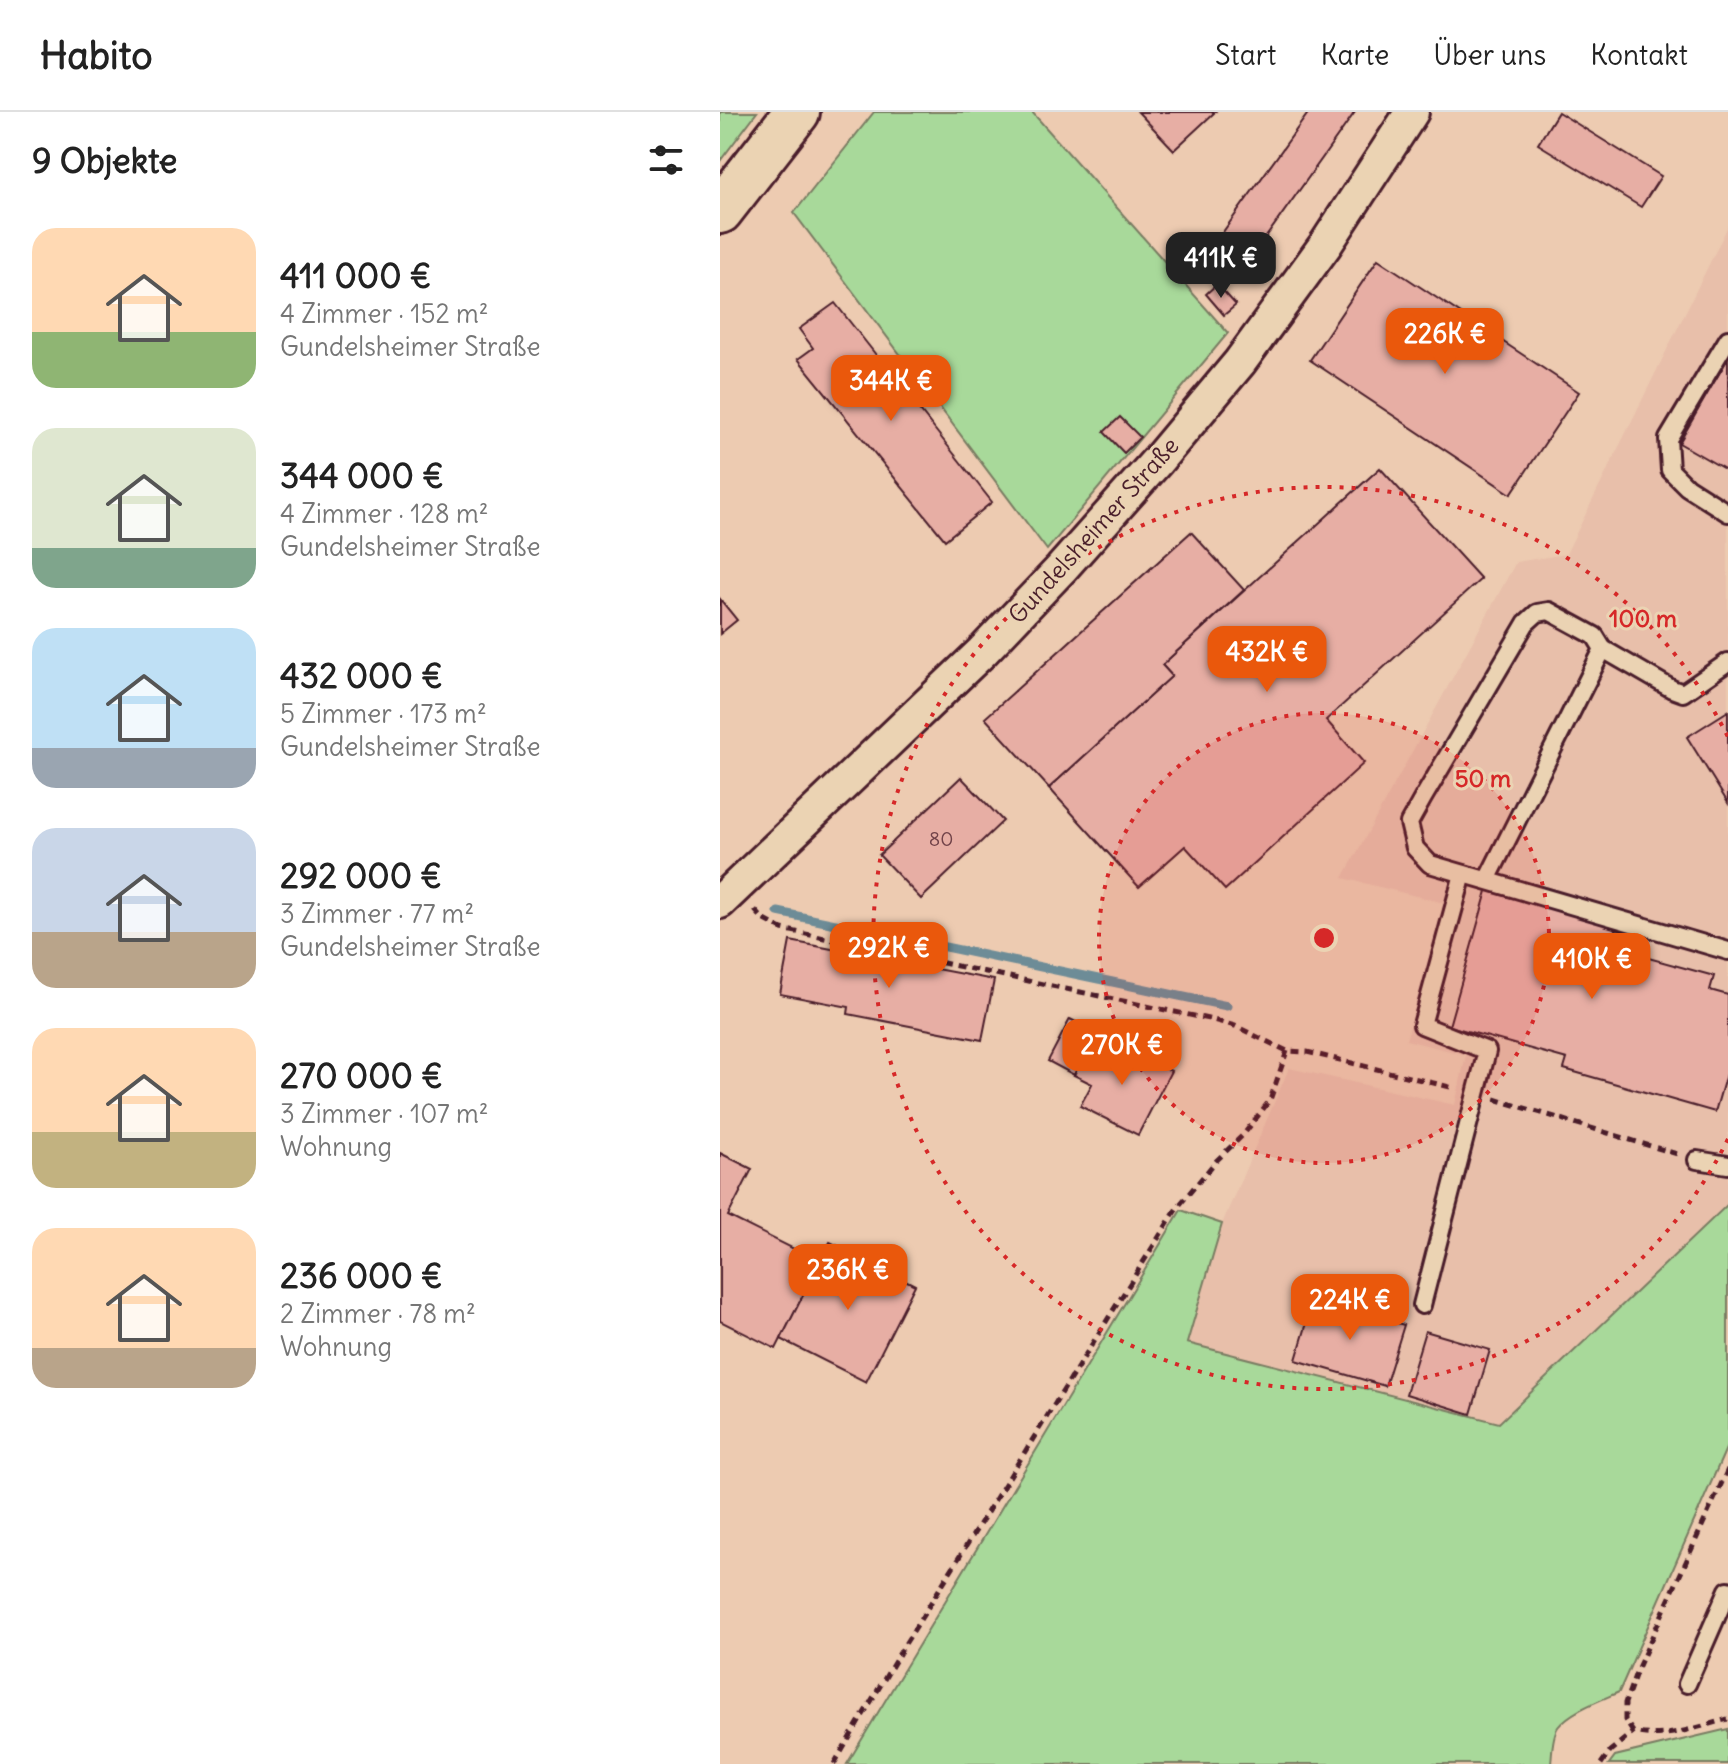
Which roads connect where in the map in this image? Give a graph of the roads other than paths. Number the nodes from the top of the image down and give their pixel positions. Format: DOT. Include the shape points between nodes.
graph roads {
  1 [pos="797,112"];
  2 [pos="1412,112"];
  3 [pos="720,211"];
  4 [pos="1728,339"];
  5 [pos="1728,513"];
  6 [pos="1603,649"];
  7 [pos="1728,662"];
  8 [pos="1463,874"];
  9 [pos="1487,880"];
  10 [pos="720,902"];
  11 [pos="1728,951"];
  12 [pos="1697,1160"];
  13 [pos="1728,1165"];
  14 [pos="1422,1305"];
  15 [pos="1728,1590"];
  16 [pos="1687,1684"];
  1 -- 3 [label="street"];
  2 -- 10 [label="street, Gundelsheimer Straße" via="1240,362 1158,460 982,652"];
  4 -- 5 [label="lane" via="1668,439 1670,470"];
  6 -- 7 [label="lane" via="1683,693"];
  6 -- 8 [label="lane" via="1595,636 1549,611 1526,623 1409,823 1415,848 1430,864"];
  6 -- 9 [label="lane"];
  8 -- 9 [label="lane"];
  8 -- 14 [label="lane" via="1422,1025 1487,1051"];
  9 -- 11 [label="lane"];
  12 -- 13 [label="lane"];
  15 -- 16 [label="lane"];
}
